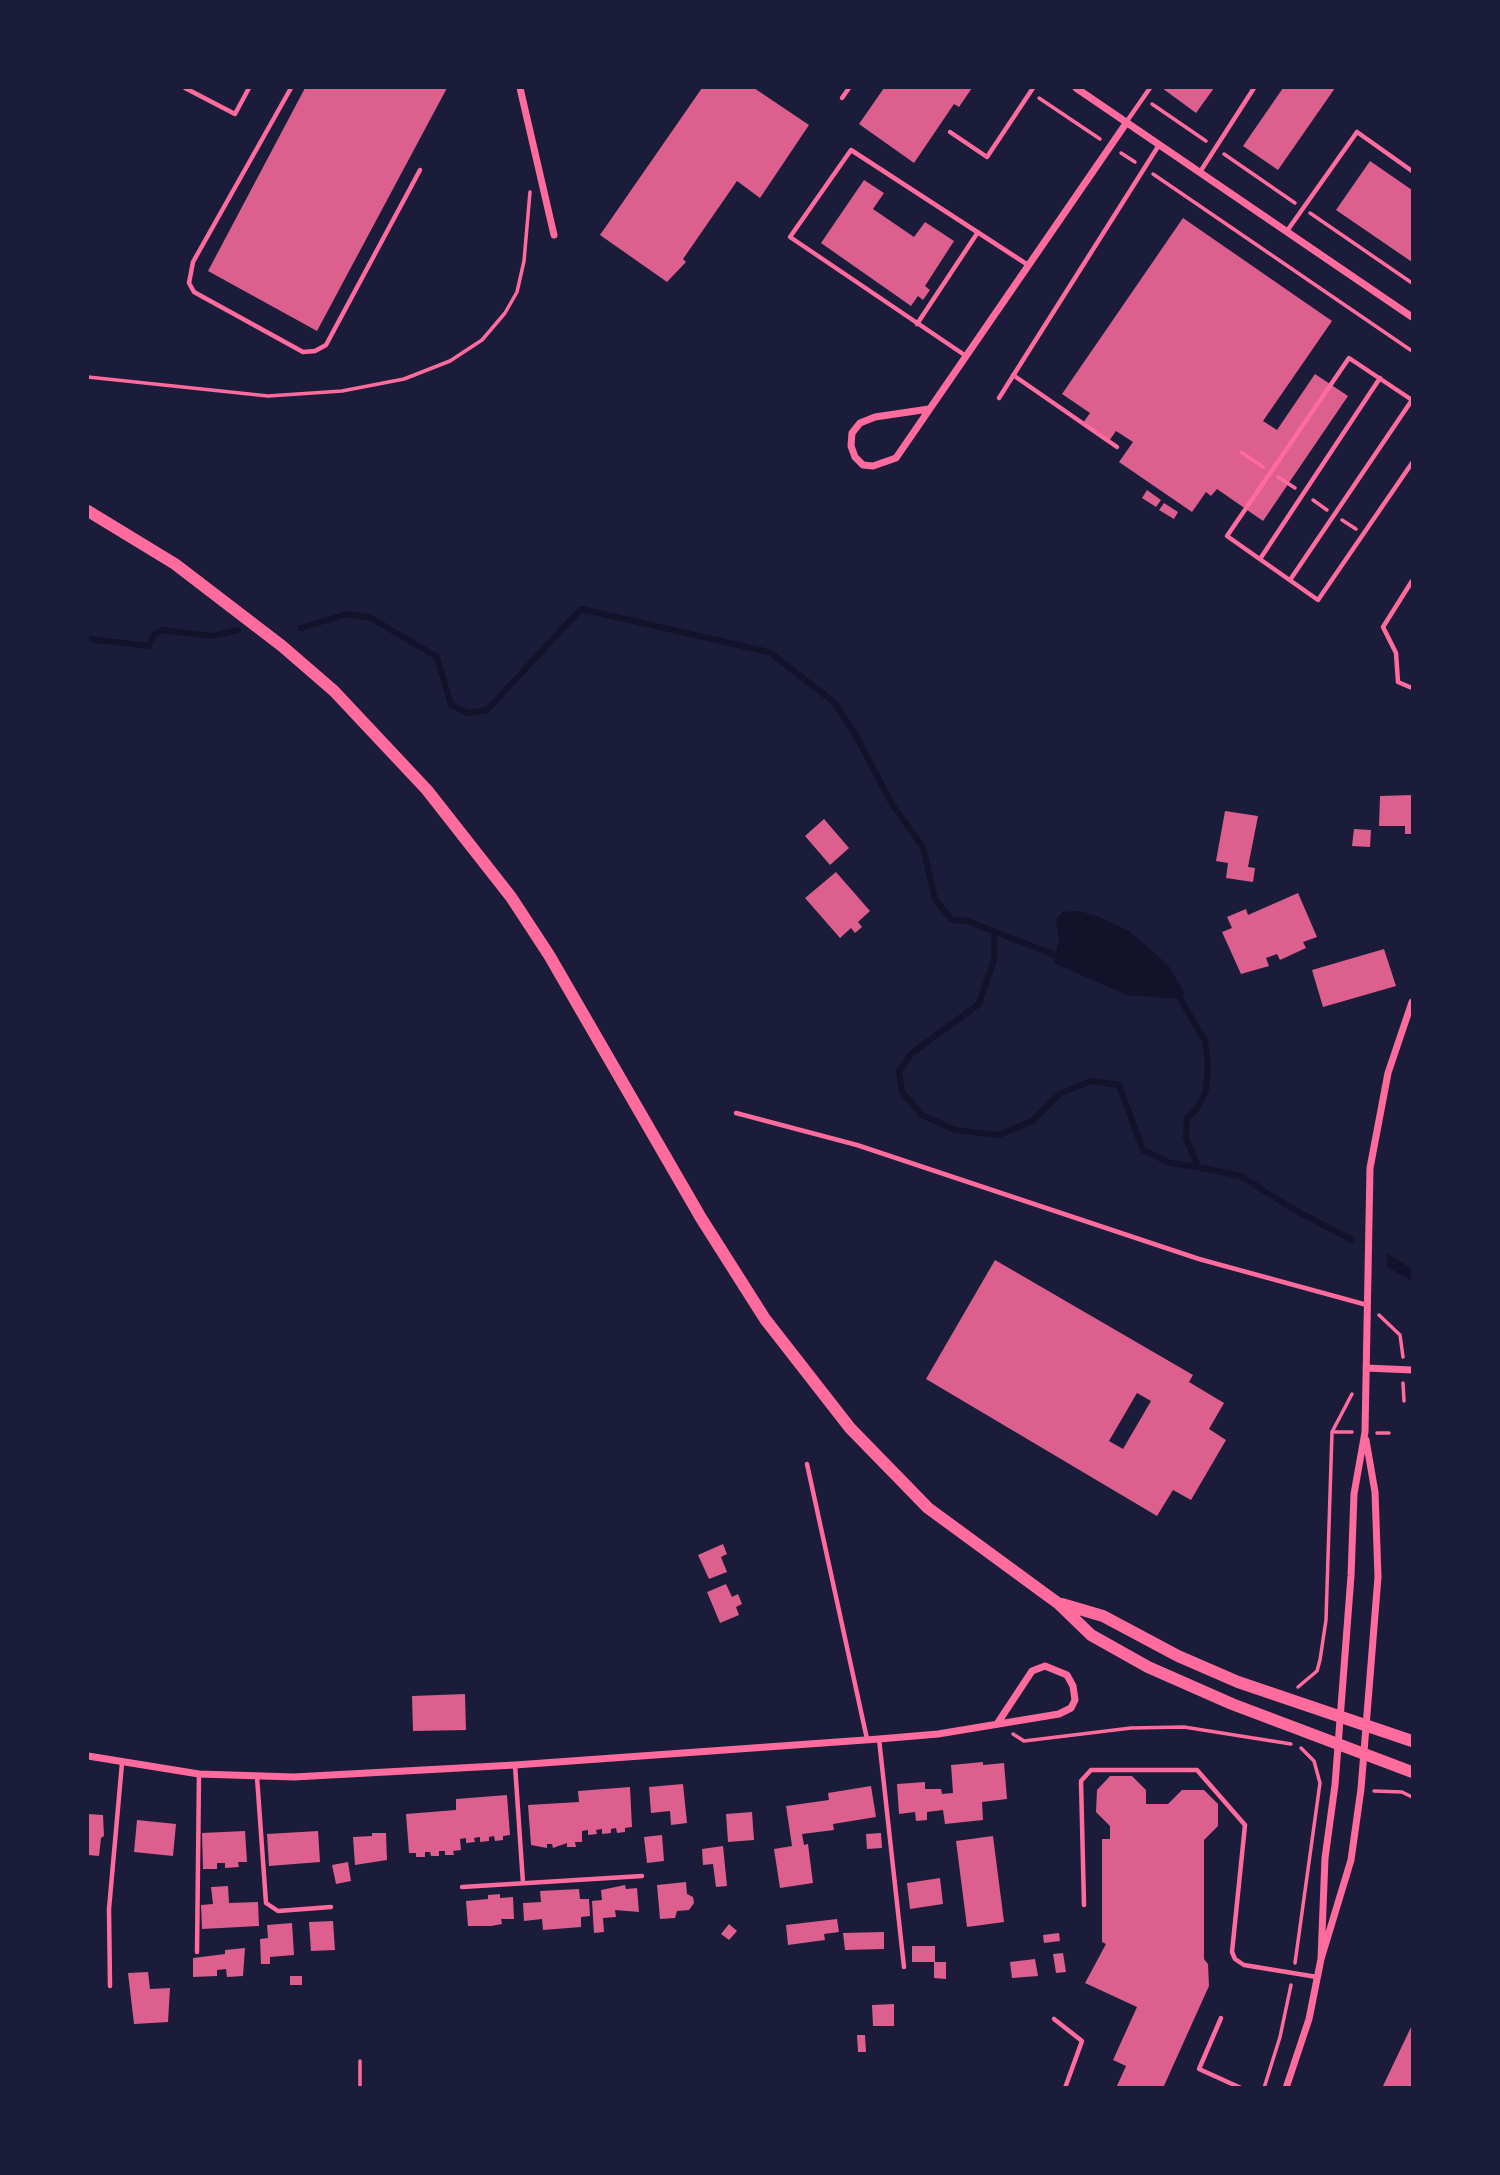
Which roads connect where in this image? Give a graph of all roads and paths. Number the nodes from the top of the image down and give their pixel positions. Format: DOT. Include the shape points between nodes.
graph roads {
  1 [pos="185,88"];
  2 [pos="249,88"];
  3 [pos="291,88"];
  4 [pos="520,88"];
  5 [pos="849,88"];
  6 [pos="1076,88"];
  7 [pos="1150,88"];
  8 [pos="1254,88"];
  9 [pos="1032,90"];
  10 [pos="842,97"];
  11 [pos="1143,98"];
  12 [pos="1127,122"];
  13 [pos="950,132"];
  14 [pos="1159,145"];
  15 [pos="1111,146"];
  16 [pos="1216,148"];
  17 [pos="1144,168"];
  18 [pos="420,170"];
  19 [pos="538,170"];
  20 [pos="1412,171"];
  21 [pos="1200,172"];
  22 [pos="1303,208"];
  23 [pos="978,232"];
  24 [pos="1287,232"];
  25 [pos="554,235"];
  26 [pos="1029,265"];
  27 [pos="1412,283"];
  28 [pos="1412,317"];
  29 [pos="917,324"];
  30 [pos="1412,351"];
  31 [pos="966,356"];
  32 [pos="1013,375"];
  33 [pos="88,377"];
  34 [pos="1380,378"];
  35 [pos="999,398"];
  36 [pos="1412,400"];
  37 [pos="929,409"];
  38 [pos="1117,447"];
  39 [pos="1412,463"];
  40 [pos="88,511"];
  41 [pos="1260,559"];
  42 [pos="1290,580"];
  43 [pos="1412,581"];
  44 [pos="1412,688"];
  45 [pos="1412,1003"];
  46 [pos="736,1113"];
  47 [pos="1368,1305"];
  48 [pos="1366,1368"];
  49 [pos="1403,1370"];
  50 [pos="1412,1370"];
  51 [pos="1404,1401"];
  52 [pos="1365,1432"];
  53 [pos="807,1464"];
  54 [pos="1059,1604"];
  55 [pos="1298,1686"];
  56 [pos="1339,1718"];
  57 [pos="997,1724"];
  58 [pos="1368,1727"];
  59 [pos="867,1740"];
  60 [pos="879,1740"];
  61 [pos="1412,1741"];
  62 [pos="1338,1744"];
  63 [pos="1365,1753"];
  64 [pos="88,1756"];
  65 [pos="122,1763"];
  66 [pos="515,1765"];
  67 [pos="1412,1772"];
  68 [pos="198,1774"];
  69 [pos="257,1777"];
  70 [pos="1387,1793"];
  71 [pos="1412,1797"];
  72 [pos="642,1876"];
  73 [pos="523,1883"];
  74 [pos="462,1887"];
  75 [pos="1084,1905"];
  76 [pos="331,1907"];
  77 [pos="197,1952"];
  78 [pos="1321,1959"];
  79 [pos="904,1967"];
  80 [pos="1293,1973"];
  81 [pos="1318,1977"];
  82 [pos="110,1986"];
  83 [pos="1221,2018"];
  84 [pos="1054,2019"];
  85 [pos="360,2061"];
  86 [pos="360,2088"];
  87 [pos="1065,2088"];
  88 [pos="1241,2088"];
  89 [pos="1264,2088"];
  90 [pos="1286,2088"];
  1 -- 2 [label="lane" via="235,114"];
  3 -- 18 [label="lane" via="193,262 189,284 194,292 303,352 315,351 326,345"];
  4 -- 19 [label="street"];
  5 -- 10 [label="lane"];
  6 -- 12 [label="street"];
  7 -- 11 [label="lane"];
  8 -- 16 [label="lane"];
  9 -- 13 [label="lane" via="987,157"];
  9 -- 15 [label="path"];
  11 -- 12 [label="lane"];
  11 -- 16 [label="path"];
  12 -- 14 [label="street"];
  12 -- 15 [label="street"];
  14 -- 17 [label="lane"];
  14 -- 21 [label="street"];
  15 -- 17 [label="path"];
  15 -- 26 [label="street"];
  16 -- 21 [label="lane"];
  16 -- 22 [label="path"];
  17 -- 30 [label="path"];
  17 -- 32 [label="lane"];
  19 -- 25 [label="street"];
  19 -- 33 [label="path" via="528,197 517,292 482,340 450,361 404,379 342,391 268,396"];
  20 -- 22 [label="lane" via="1357,132"];
  21 -- 24 [label="street"];
  22 -- 24 [label="lane"];
  22 -- 27 [label="path"];
  23 -- 26 [label="lane"];
  23 -- 29 [label="lane"];
  23 -- 29 [label="lane" via="850,150 790,237"];
  24 -- 28 [label="street"];
  26 -- 31 [label="street"];
  29 -- 31 [label="lane"];
  31 -- 37 [label="street"];
  32 -- 35 [label="lane"];
  32 -- 38 [label="lane"];
  34 -- 36 [label="lane"];
  34 -- 41 [label="lane"];
  34 -- 41 [label="lane" via="1349,358 1227,536"];
  36 -- 42 [label="lane"];
  37 -- 37 [label="street" via="896,458 873,466 863,465 855,457 850,446 860,423"];
  39 -- 42 [label="lane" via="1318,600"];
  40 -- 54 [label="main road" via="175,564 282,646 334,691 427,790 503,886 549,955 727,1263 806,1375 928,1508"];
  41 -- 42 [label="lane"];
  43 -- 44 [label="lane" via="1383,627 1396,653 1398,682"];
  45 -- 47 [label="street" via="1388,1073 1375,1132 1369,1190"];
  46 -- 47 [label="lane" via="857,1145 1199,1259"];
  47 -- 48 [label="street"];
  47 -- 49 [label="path" via="1400,1335"];
  48 -- 49 [label="street"];
  48 -- 52 [label="street"];
  48 -- 55 [label="path" via="1332,1432 1324,1643 1317,1671"];
  49 -- 50 [label="street"];
  49 -- 51 [label="path"];
  52 -- 56 [label="street" via="1354,1494"];
  52 -- 58 [label="street" via="1379,1534"];
  53 -- 59 [label="lane"];
  54 -- 56 [label="main road" via="1103,1616 1178,1656"];
  54 -- 62 [label="main road" via="1091,1634 1148,1667"];
  56 -- 58 [label="main road"];
  56 -- 62 [label="street"];
  57 -- 57 [label="street" via="1071,1708 1075,1700 1067,1675 1045,1666 1032,1671"];
  57 -- 60 [label="street"];
  57 -- 80 [label="path" via="1024,1741 1131,1728 1184,1727 1293,1745 1314,1761 1320,1783"];
  58 -- 61 [label="main road"];
  58 -- 63 [label="street"];
  59 -- 60 [label="street"];
  59 -- 66 [label="street"];
  60 -- 79 [label="lane"];
  62 -- 63 [label="main road"];
  62 -- 78 [label="street" via="1325,1858"];
  63 -- 67 [label="main road"];
  63 -- 78 [label="street" via="1351,1860"];
  64 -- 65 [label="street"];
  65 -- 68 [label="street"];
  65 -- 82 [label="lane" via="109,1909"];
  66 -- 69 [label="street"];
  66 -- 73 [label="lane"];
  68 -- 69 [label="street"];
  68 -- 77 [label="lane"];
  69 -- 76 [label="lane" via="266,1903 278,1912"];
  70 -- 71 [label="path"];
  72 -- 73 [label="lane"];
  73 -- 74 [label="lane"];
  75 -- 80 [label="lane" via="1082,1781 1091,1770 1197,1770 1245,1825 1232,1952 1235,1959 1244,1965"];
  78 -- 81 [label="street"];
  80 -- 81 [label="lane"];
  80 -- 89 [label="path"];
  81 -- 90 [label="street"];
  83 -- 88 [label="lane" via="1199,2069"];
  84 -- 87 [label="lane" via="1082,2040"];
  85 -- 86 [label="path"];
}
